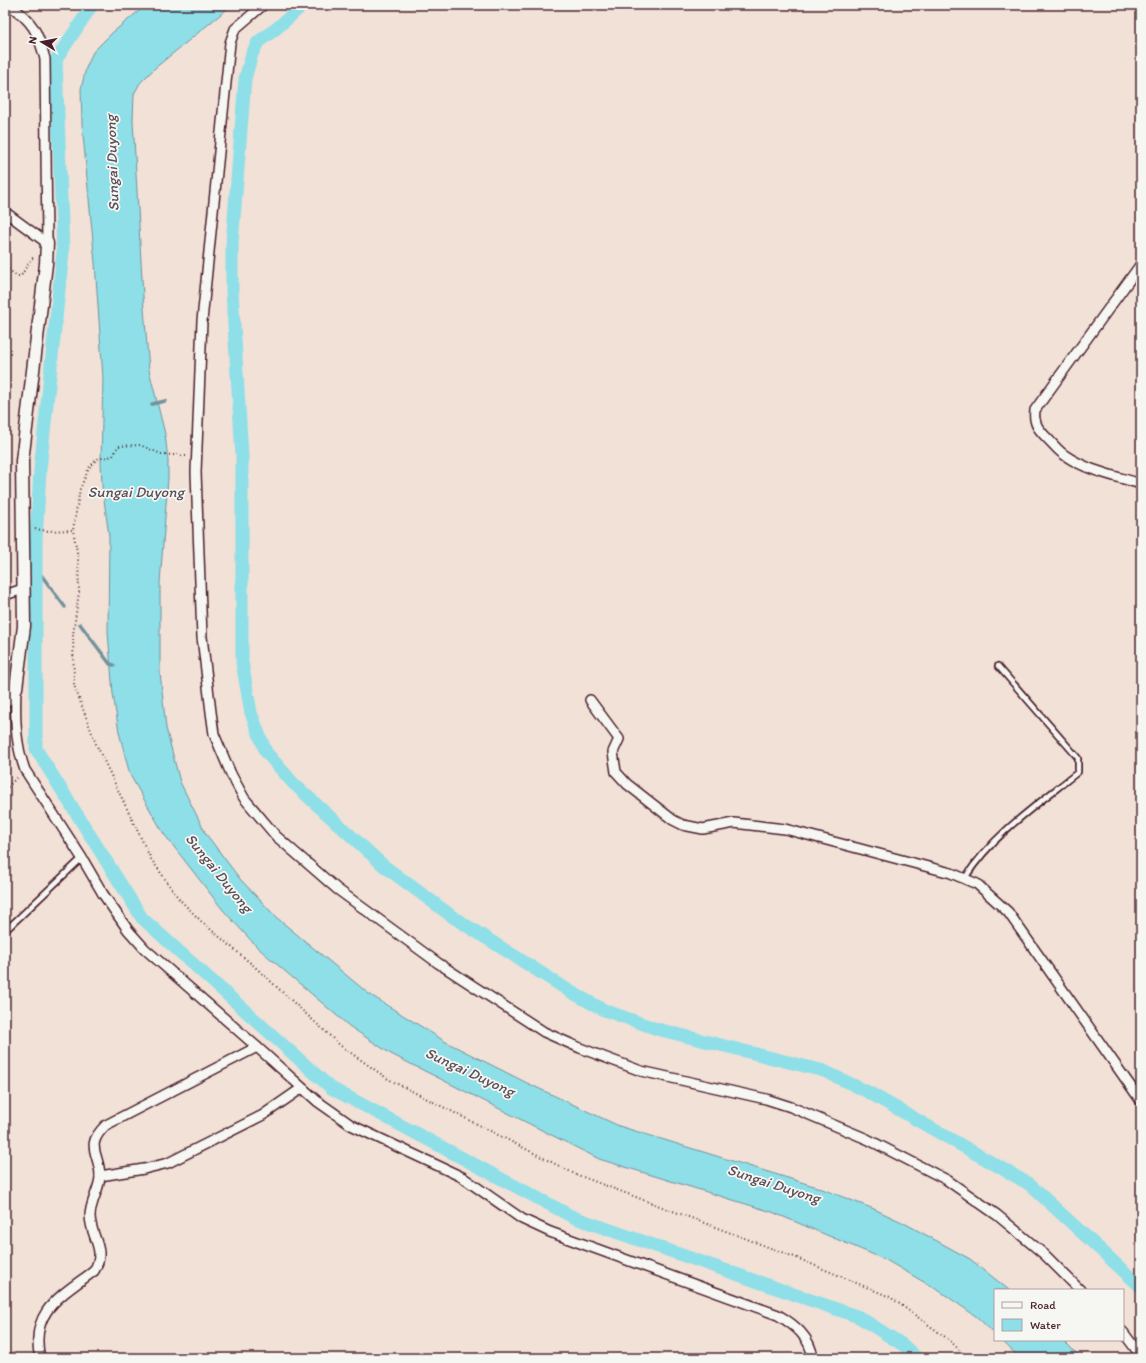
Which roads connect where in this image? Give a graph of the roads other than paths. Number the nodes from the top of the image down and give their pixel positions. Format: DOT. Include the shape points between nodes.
graph roads {
  1 [pos="9,5"];
  2 [pos="263,5"];
  3 [pos="5,212"];
  4 [pos="47,243"];
  5 [pos="1141,264"];
  6 [pos="1141,484"];
  7 [pos="23,589"];
  8 [pos="5,595"];
  9 [pos="998,666"];
  10 [pos="16,688"];
  11 [pos="590,700"];
  12 [pos="5,701"];
  13 [pos="82,858"];
  14 [pos="965,878"];
  15 [pos="5,931"];
  16 [pos="257,1047"];
  17 [pos="302,1088"];
  18 [pos="1141,1101"];
  19 [pos="100,1176"];
  20 [pos="1079,1289"];
  21 [pos="1124,1333"];
  22 [pos="1141,1356"];
  23 [pos="40,1358"];
  24 [pos="813,1358"];
  1 -- 4 [label="street" via="32,24 39,35 45,59"];
  2 -- 20 [label="street" via="235,29 230,43 202,321 196,456 202,637 214,734 244,798 276,836 337,889 438,963 544,1032 641,1071 766,1099 867,1139 946,1180 997,1215 1045,1255"];
  3 -- 4 [label="street"];
  4 -- 7 [label="street" via="22,461"];
  5 -- 6 [label="street" via="1039,404 1034,417 1038,430 1064,456 1090,468"];
  7 -- 8 [label="street"];
  7 -- 10 [label="street" via="24,626"];
  9 -- 14 [label="lane" via="1078,758 1078,772 1017,821 982,854"];
  10 -- 12 [label="street"];
  10 -- 13 [label="street" via="16,725 20,758 25,770"];
  11 -- 14 [label="street" via="619,739 613,752 616,772 627,784 683,825 703,829 734,823 785,829"];
  13 -- 15 [label="lane"];
  13 -- 16 [label="street" via="115,913 145,949"];
  14 -- 18 [label="street" via="982,887 1008,912"];
  16 -- 17 [label="street"];
  16 -- 19 [label="street" via="106,1125 95,1139 94,1148"];
  17 -- 19 [label="street" via="263,1115 168,1163"];
  17 -- 24 [label="street" via="351,1125 462,1177 522,1219 550,1232 778,1314 801,1332 807,1340"];
  19 -- 23 [label="street" via="90,1214 91,1227 100,1252 99,1263 94,1272 45,1311 37,1339"];
  21 -- 22 [label="street"];
}
